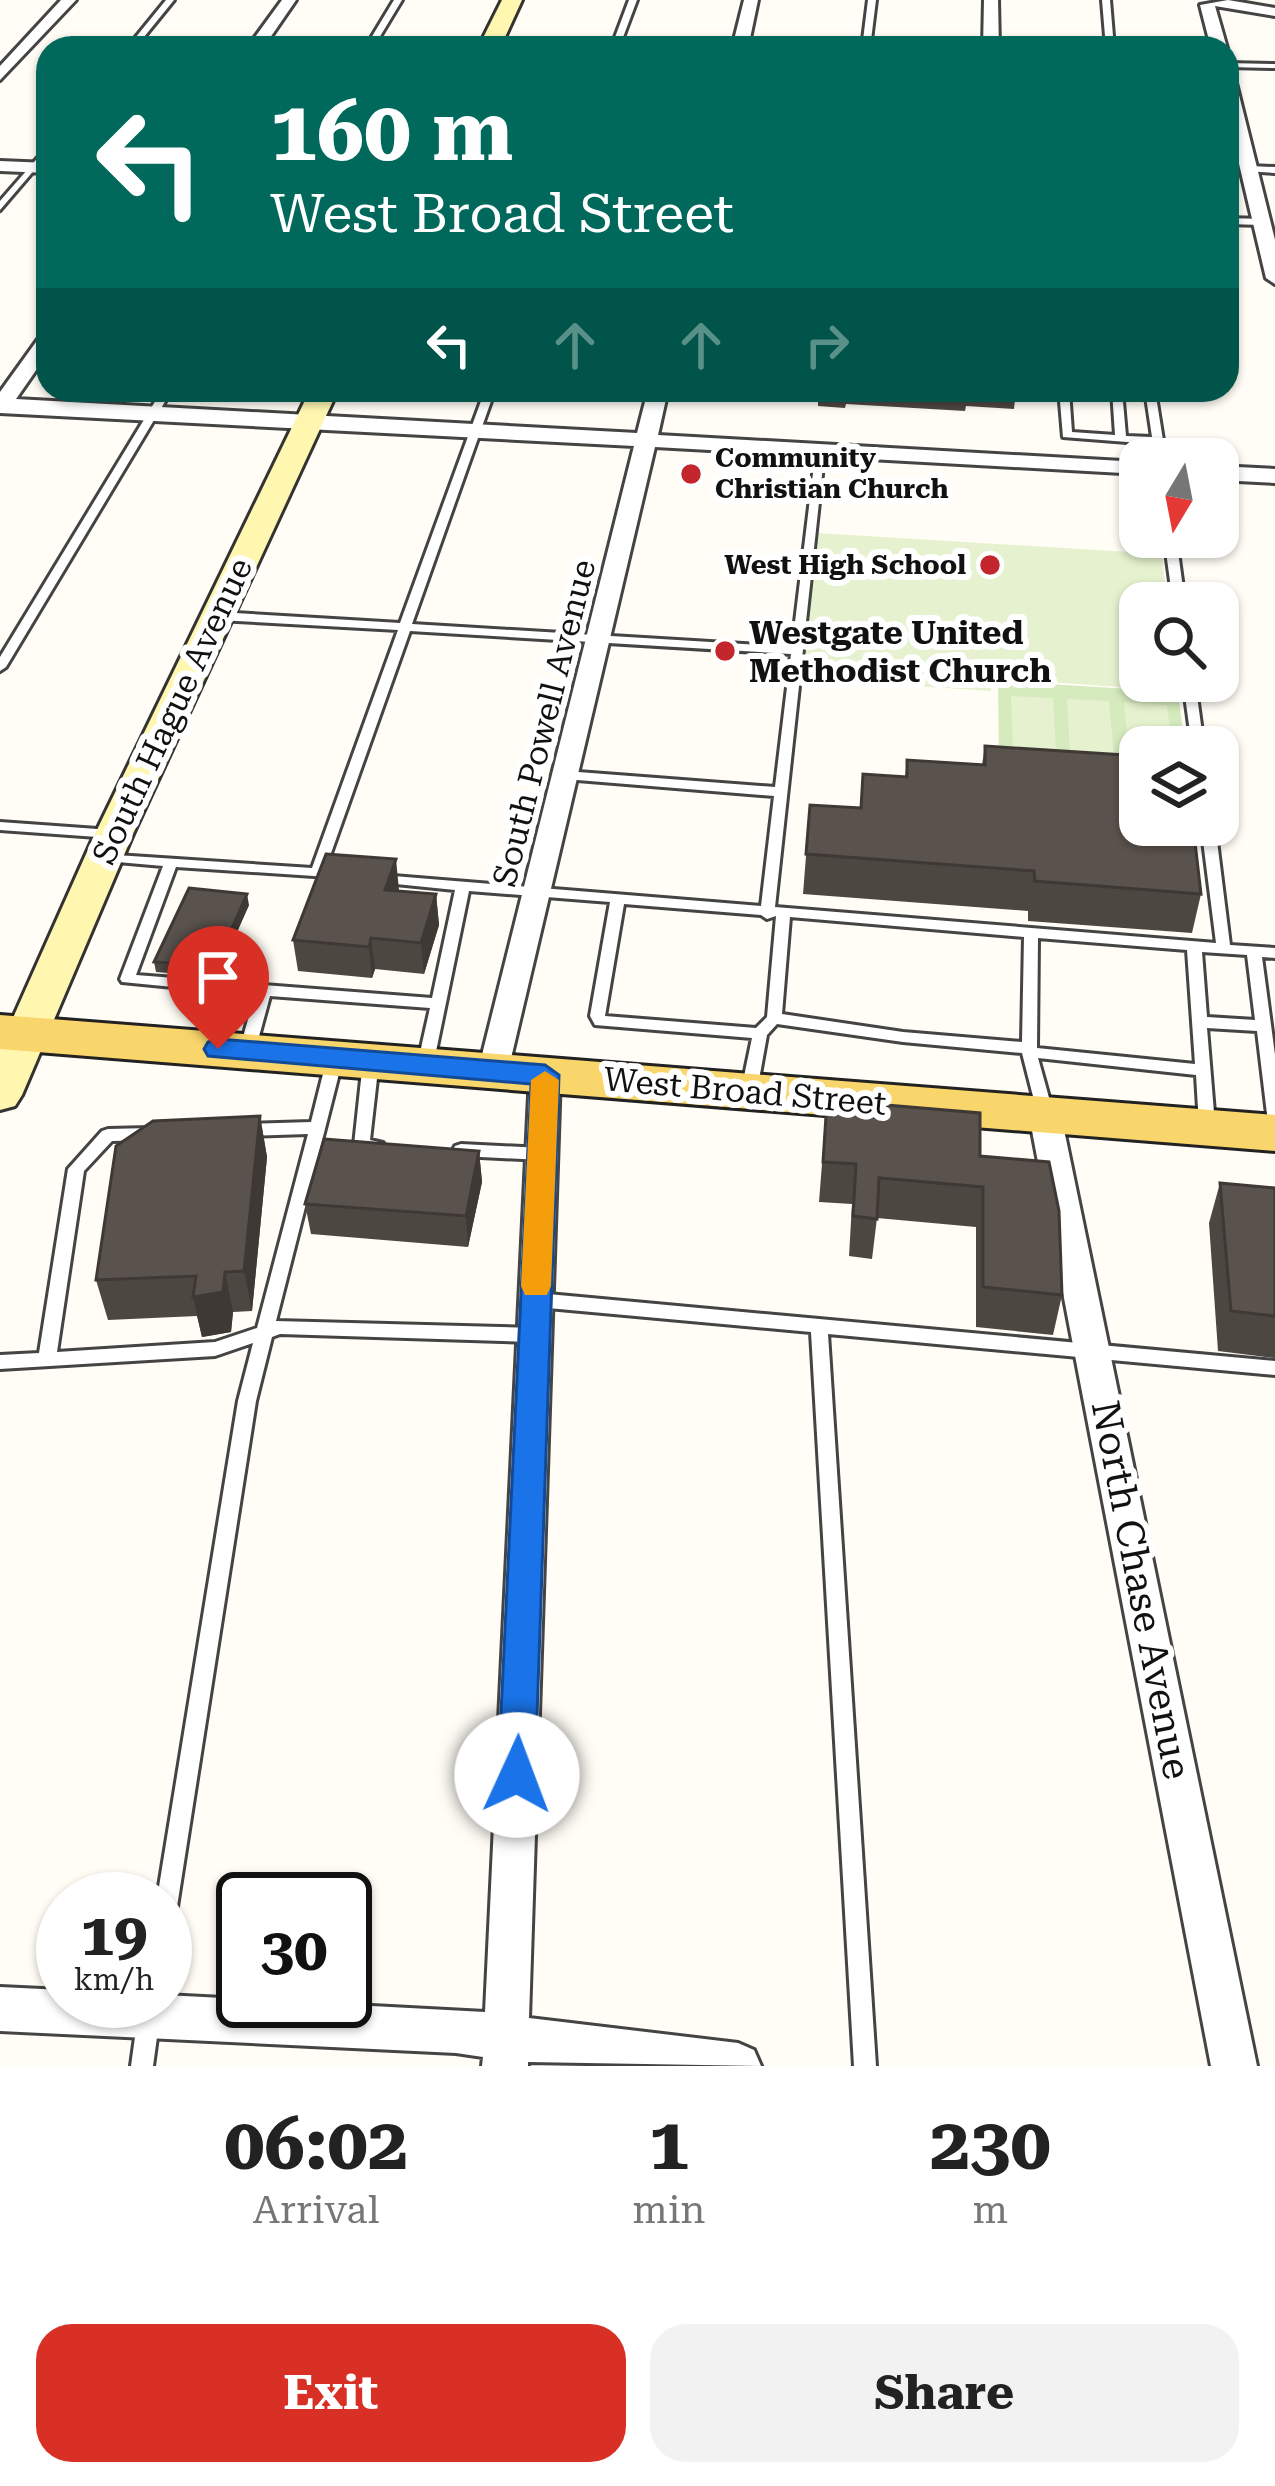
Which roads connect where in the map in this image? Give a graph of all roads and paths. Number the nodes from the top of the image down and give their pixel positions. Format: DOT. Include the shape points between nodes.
graph roads {
  1 [pos="69,0"];
  2 [pos="170,0"];
  3 [pos="289,0"];
  4 [pos="398,0"];
  5 [pos="512,0"];
  6 [pos="633,0"];
  7 [pos="751,0"];
  8 [pos="872,0"];
  9 [pos="991,0"];
  10 [pos="1106,0"];
  11 [pos="1204,2"];
  12 [pos="1275,12"];
  13 [pos="140,36"];
  14 [pos="264,36"];
  15 [pos="377,36"];
  16 [pos="495,36"];
  17 [pos="620,36"];
  18 [pos="743,36"];
  19 [pos="868,36"];
  20 [pos="991,36"];
  21 [pos="1109,36"];
  22 [pos="1215,36"];
  23 [pos="1239,64"];
  24 [pos="1275,66"];
  25 [pos="0,74"];
  26 [pos="1239,134"];
  27 [pos="0,166"];
  28 [pos="36,168"];
  29 [pos="1249,169"];
  30 [pos="1275,170"];
  31 [pos="36,172"];
  32 [pos="0,207"];
  33 [pos="1268,221"];
  34 [pos="1275,278"];
  35 [pos="36,356"];
  36 [pos="160,402"];
  37 [pos="318,402"];
  38 [pos="486,402"];
  39 [pos="655,402"];
  40 [pos="1065,402"];
  41 [pos="1119,402"];
  42 [pos="1152,402"];
  43 [pos="1,405"];
  44 [pos="153,413"];
  45 [pos="308,422"];
  46 [pos="476,432"];
  47 [pos="1121,438"];
  48 [pos="1158,438"];
  49 [pos="646,440"];
  50 [pos="821,449"];
  51 [pos="1119,467"];
  52 [pos="1239,474"];
  53 [pos="1275,476"];
  54 [pos="215,615"];
  55 [pos="405,627"];
  56 [pos="598,640"];
  57 [pos="797,651"];
  58 [pos="0,667"];
  59 [pos="565,775"];
  60 [pos="781,791"];
  61 [pos="0,826"];
  62 [pos="109,846"];
  63 [pos="1211,846"];
  64 [pos="172,862"];
  65 [pos="317,874"];
  66 [pos="463,887"];
  67 [pos="536,893"];
  68 [pos="617,901"];
  69 [pos="775,915"];
  70 [pos="1031,935"];
  71 [pos="1194,947"];
  72 [pos="1224,950"];
  73 [pos="1254,952"];
  74 [pos="1275,953"];
  75 [pos="264,991"];
  76 [pos="438,1004"];
  77 [pos="775,1018"];
  78 [pos="1200,1022"];
  79 [pos="1263,1026"];
  80 [pos="12,1033"];
  81 [pos="760,1033"];
  82 [pos="1029,1050"];
  83 [pos="247,1052"];
  84 [pos="353,1060"];
  85 [pos="425,1066"];
  86 [pos="1204,1070"];
  87 [pos="493,1071"];
  88 [pos="545,1075"];
  89 [pos="748,1091"];
  90 [pos="0,1095"];
  91 [pos="1275,1114"];
  92 [pos="1046,1115"];
  93 [pos="316,1128"];
  94 [pos="1208,1128"];
  95 [pos="224,1131"];
  96 [pos="177,1133"];
  97 [pos="1275,1133"];
  98 [pos="389,1148"];
  99 [pos="451,1150"];
  100 [pos="542,1154"];
  101 [pos="535,1318"];
  102 [pos="819,1328"];
  103 [pos="262,1333"];
  104 [pos="1094,1350"];
  105 [pos="47,1359"];
  106 [pos="0,1362"];
  107 [pos="1275,1368"];
  108 [pos="172,1872"];
  109 [pos="0,2009"];
  110 [pos="36,2009"];
  111 [pos="192,2013"];
  112 [pos="147,2028"];
  113 [pos="506,2051"];
  114 [pos="142,2066"];
  115 [pos="738,2066"];
  116 [pos="865,2066"];
  117 [pos="1234,2066"];
  1 -- 25 [label="street"];
  2 -- 13 [label="lane"];
  3 -- 14 [label="street"];
  4 -- 15 [label="lane"];
  5 -- 16 [label="main road"];
  6 -- 17 [label="lane"];
  7 -- 18 [label="street"];
  8 -- 19 [label="lane"];
  9 -- 20 [label="street"];
  10 -- 21 [label="lane"];
  11 -- 12 [label="street"];
  11 -- 22 [label="street"];
  23 -- 24 [label="lane"];
  26 -- 29 [label="street"];
  27 -- 28 [label="street"];
  29 -- 30 [label="lane"];
  29 -- 33 [label="street"];
  31 -- 32 [label="lane"];
  33 -- 34 [label="street"];
  35 -- 43 [label="street"];
  36 -- 44 [label="lane"];
  37 -- 45 [label="main road, South Hague Avenue"];
  38 -- 46 [label="lane"];
  39 -- 49 [label="street, South Powell Avenue"];
  40 -- 47 [label="lane" via="1067,435"];
  41 -- 47 [label="lane"];
  42 -- 48 [label="lane"];
  43 -- 44 [label="street"];
  44 -- 45 [label="street"];
  44 -- 58 [label="lane"];
  45 -- 46 [label="street"];
  45 -- 54 [label="main road, South Hague Avenue"];
  46 -- 49 [label="street"];
  46 -- 55 [label="lane"];
  49 -- 50 [label="street"];
  49 -- 56 [label="street, South Powell Avenue"];
  50 -- 51 [label="street"];
  50 -- 57 [label="lane"];
  52 -- 53 [label="street"];
  54 -- 55 [label="lane"];
  54 -- 62 [label="main road, South Hague Avenue"];
  55 -- 56 [label="lane"];
  55 -- 65 [label="lane"];
  56 -- 57 [label="lane"];
  56 -- 59 [label="street, South Powell Avenue"];
  57 -- 60 [label="lane"];
  59 -- 60 [label="lane"];
  59 -- 67 [label="street, South Powell Avenue"];
  60 -- 69 [label="lane"];
  61 -- 62 [label="lane"];
  62 -- 64 [label="lane"];
  62 -- 80 [label="main road, South Hague Avenue"];
  63 -- 72 [label="lane"];
  64 -- 65 [label="lane"];
  64 -- 75 [label="lane" via="127,979"];
  65 -- 66 [label="lane"];
  66 -- 67 [label="lane"];
  66 -- 76 [label="lane"];
  67 -- 68 [label="lane"];
  67 -- 87 [label="street, South Powell Avenue"];
  68 -- 69 [label="lane"];
  68 -- 81 [label="lane" via="600,1021"];
  69 -- 70 [label="lane"];
  69 -- 77 [label="lane"];
  70 -- 71 [label="lane"];
  70 -- 82 [label="lane"];
  71 -- 72 [label="lane"];
  71 -- 78 [label="lane"];
  72 -- 73 [label="lane"];
  73 -- 74 [label="lane"];
  73 -- 79 [label="lane"];
  75 -- 76 [label="lane"];
  75 -- 83 [label="lane"];
  76 -- 85 [label="lane"];
  77 -- 81 [label="lane"];
  77 -- 82 [label="lane"];
  78 -- 79 [label="lane"];
  78 -- 86 [label="lane"];
  79 -- 91 [label="lane"];
  80 -- 83 [label="main road, West Broad Street"];
  80 -- 90 [label="main road, South Hague Avenue"];
  81 -- 89 [label="lane"];
  82 -- 86 [label="lane"];
  82 -- 92 [label="lane"];
  83 -- 84 [label="main road, West Broad Street"];
  84 -- 85 [label="main road, West Broad Street"];
  84 -- 93 [label="lane"];
  84 -- 98 [label="lane" via="362,1144"];
  85 -- 87 [label="main road, West Broad Street"];
  86 -- 94 [label="lane"];
  87 -- 88 [label="main road, West Broad Street"];
  88 -- 89 [label="main road, West Broad Street"];
  88 -- 100 [label="street"];
  89 -- 92 [label="main road, West Broad Street"];
  92 -- 94 [label="main road, West Broad Street"];
  92 -- 104 [label="street, North Chase Avenue"];
  93 -- 95 [label="lane"];
  93 -- 103 [label="lane"];
  94 -- 97 [label="main road, West Broad Street"];
  96 -- 105 [label="lane" via="108,1136 76,1169"];
  99 -- 100 [label="lane"];
  100 -- 101 [label="street"];
  101 -- 102 [label="lane"];
  101 -- 103 [label="lane"];
  101 -- 113 [label="street"];
  102 -- 104 [label="lane"];
  102 -- 116 [label="lane"];
  103 -- 105 [label="lane" via="214,1348"];
  103 -- 108 [label="lane"];
  104 -- 107 [label="lane"];
  104 -- 117 [label="street, North Chase Avenue"];
  105 -- 106 [label="lane"];
  109 -- 110 [label="street"];
  111 -- 113 [label="street"];
  112 -- 114 [label="lane"];
  113 -- 115 [label="street"];
}
